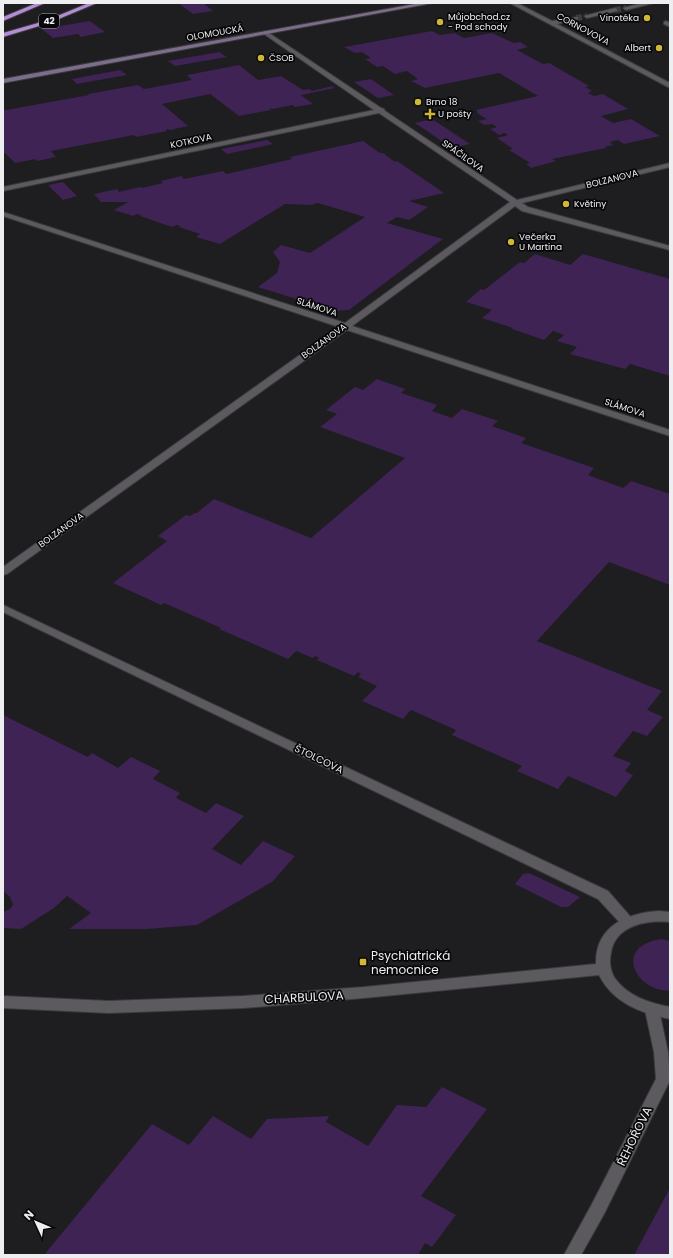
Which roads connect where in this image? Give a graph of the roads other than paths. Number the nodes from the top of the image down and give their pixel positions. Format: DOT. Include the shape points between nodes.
graph roads {
  1 [pos="42,3"];
  2 [pos="79,3"];
  3 [pos="94,3"];
  4 [pos="430,3"];
  5 [pos="513,3"];
  6 [pos="650,3"];
  7 [pos="626,8"];
  8 [pos="615,10"];
  9 [pos="587,16"];
  10 [pos="576,18"];
  11 [pos="3,19"];
  12 [pos="552,23"];
  13 [pos="266,33"];
  14 [pos="3,34"];
  15 [pos="3,81"];
  16 [pos="668,84"];
  17 [pos="382,110"];
  18 [pos="670,165"];
  19 [pos="3,189"];
  20 [pos="514,203"];
  21 [pos="3,214"];
  22 [pos="670,248"];
  23 [pos="345,327"];
  24 [pos="670,434"];
  25 [pos="3,572"];
  26 [pos="3,608"];
  27 [pos="669,914"];
  28 [pos="628,922"];
  29 [pos="603,969"];
  30 [pos="3,1002"];
  31 [pos="652,1010"];
  32 [pos="670,1013"];
  33 [pos="572,1255"];
  1 -- 11 [label="highway, 42"];
  2 -- 14 [label="highway, 42"];
  3 -- 14 [label="highway, 42" via="47,22"];
  4 -- 13 [label="main road, OLOMOUCKÁ"];
  5 -- 12 [label="street, CORNOVOVA"];
  6 -- 7 [label="street"];
  8 -- 9 [label="street"];
  10 -- 12 [label="street"];
  12 -- 16 [label="street, CORNOVOVA"];
  13 -- 15 [label="main road, OLOMOUCKÁ"];
  13 -- 17 [label="street, SPÁČILOVA"];
  17 -- 19 [label="street, KOTKOVA"];
  17 -- 20 [label="street, SPÁČILOVA"];
  18 -- 20 [label="street, BOLZANOVA"];
  20 -- 22 [label="street, SPÁČILOVA" via="525,209"];
  20 -- 23 [label="street, BOLZANOVA"];
  21 -- 23 [label="street, SLÁMOVA"];
  23 -- 24 [label="street, SLÁMOVA"];
  23 -- 25 [label="street, BOLZANOVA"];
  26 -- 28 [label="street, ŠTOLCOVA" via="604,895"];
  27 -- 28 [label="street" via="646,916"];
  28 -- 29 [label="street" via="607,940 603,952"];
  29 -- 30 [label="street, CHARBULOVA" via="347,995 166,1005 122,1007"];
  29 -- 31 [label="street" via="620,992 634,1003"];
  31 -- 32 [label="street"];
  31 -- 33 [label="street, ŘEHOŘOVA" via="661,1052 663,1079"];
}
